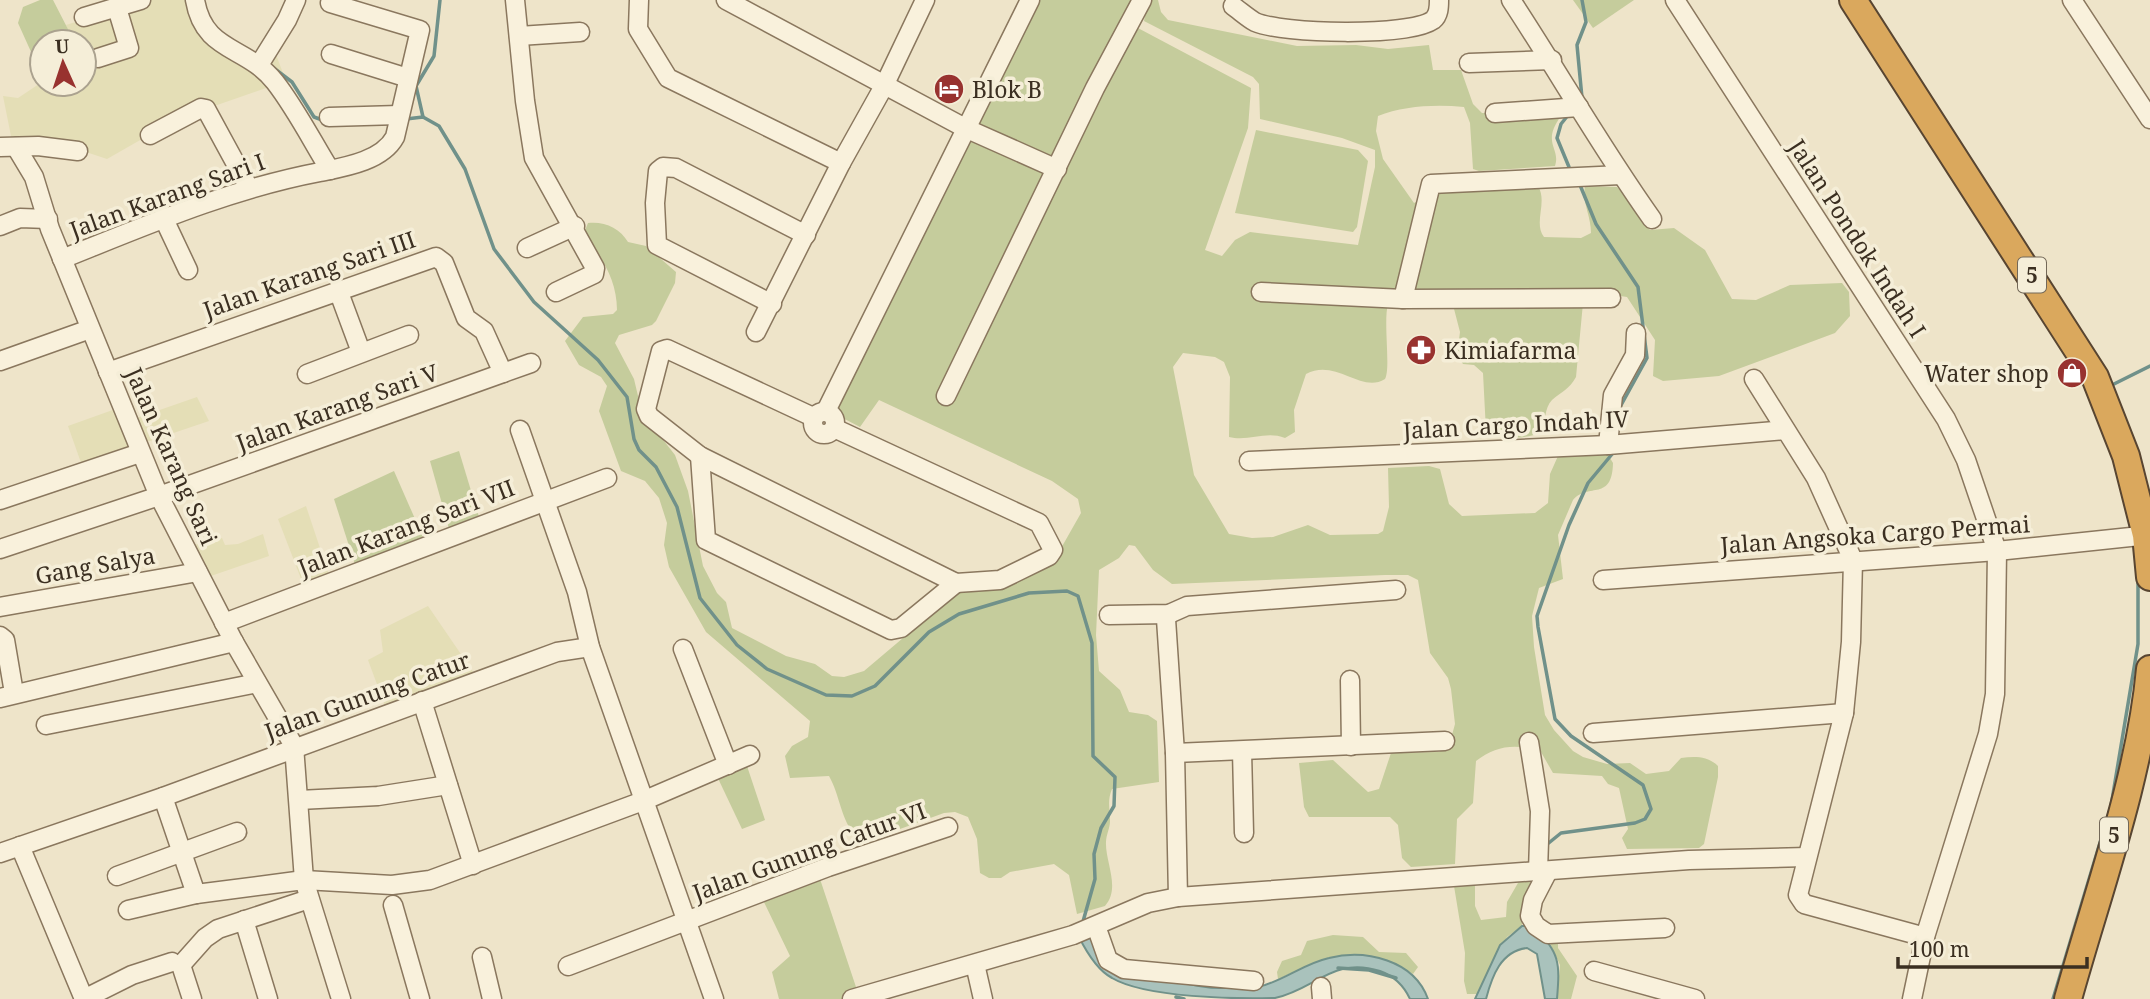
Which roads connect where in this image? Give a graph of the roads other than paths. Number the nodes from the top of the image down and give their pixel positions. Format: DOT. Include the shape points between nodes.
graph roads {
  1 [pos="141,0"];
  2 [pos="195,0"];
  3 [pos="296,0"];
  4 [pos="515,0"];
  5 [pos="639,0"];
  6 [pos="726,0"];
  7 [pos="924,0"];
  8 [pos="1030,0"];
  9 [pos="1142,0"];
  10 [pos="1439,0"];
  11 [pos="1511,0"];
  12 [pos="1675,0"];
  13 [pos="1853,0"];
  14 [pos="1871,0"];
  15 [pos="2073,0"];
  16 [pos="330,3"];
  17 [pos="1233,6"];
  18 [pos="99,10"];
  19 [pos="580,32"];
  20 [pos="519,36"];
  21 [pos="331,54"];
  22 [pos="98,58"];
  23 [pos="1552,60"];
  24 [pos="1469,63"];
  25 [pos="258,65"];
  26 [pos="408,78"];
  27 [pos="884,86"];
  28 [pos="1578,107"];
  29 [pos="1495,113"];
  30 [pos="399,115"];
  31 [pos="329,117"];
  32 [pos="2150,118"];
  33 [pos="965,128"];
  34 [pos="150,135"];
  35 [pos="8,147"];
  36 [pos="78,151"];
  37 [pos="841,163"];
  38 [pos="1057,169"];
  39 [pos="330,170"];
  40 [pos="1621,175"];
  41 [pos="249,188"];
  42 [pos="163,217"];
  43 [pos="48,219"];
  44 [pos="1652,219"];
  45 [pos="0,226"];
  46 [pos="575,226"];
  47 [pos="806,235"];
  48 [pos="527,248"];
  49 [pos="62,259"];
  50 [pos="188,270"];
  51 [pos="338,289"];
  52 [pos="556,292"];
  53 [pos="1261,292"];
  54 [pos="1611,298"];
  55 [pos="1403,299"];
  56 [pos="772,304"];
  57 [pos="90,329"];
  58 [pos="756,332"];
  59 [pos="1636,333"];
  60 [pos="409,335"];
  61 [pos="361,352"];
  62 [pos="0,361"];
  63 [pos="531,363"];
  64 [pos="107,372"];
  65 [pos="503,373"];
  66 [pos="307,374"];
  67 [pos="1754,379"];
  68 [pos="946,396"];
  69 [pos="820,414"];
  70 [pos="520,430"];
  71 [pos="1786,430"];
  72 [pos="1608,445"];
  73 [pos="140,453"];
  74 [pos="699,456"];
  75 [pos="1249,461"];
  76 [pos="607,478"];
  77 [pos="2150,488"];
  78 [pos="159,496"];
  79 [pos="0,500"];
  80 [pos="544,500"];
  81 [pos="2148,535"];
  82 [pos="0,549"];
  83 [pos="1997,551"];
  84 [pos="1853,559"];
  85 [pos="198,572"];
  86 [pos="2150,577"];
  87 [pos="1602,580"];
  88 [pos="956,583"];
  89 [pos="1396,590"];
  90 [pos="0,607"];
  91 [pos="1169,614"];
  92 [pos="1109,615"];
  93 [pos="224,623"];
  94 [pos="0,636"];
  95 [pos="234,642"];
  96 [pos="590,647"];
  97 [pos="683,649"];
  98 [pos="2150,669"];
  99 [pos="1350,680"];
  100 [pos="257,683"];
  101 [pos="7,696"];
  102 [pos="422,701"];
  103 [pos="1843,713"];
  104 [pos="46,725"];
  105 [pos="1593,733"];
  106 [pos="1444,741"];
  107 [pos="1529,742"];
  108 [pos="294,746"];
  109 [pos="1351,746"];
  110 [pos="1242,751"];
  111 [pos="1175,753"];
  112 [pos="750,755"];
  113 [pos="2150,759"];
  114 [pos="728,765"];
  115 [pos="448,785"];
  116 [pos="163,797"];
  117 [pos="299,800"];
  118 [pos="643,801"];
  119 [pos="948,827"];
  120 [pos="237,832"];
  121 [pos="1244,833"];
  122 [pos="20,846"];
  123 [pos="0,853"];
  124 [pos="181,853"];
  125 [pos="1807,858"];
  126 [pos="472,865"];
  127 [pos="1543,871"];
  128 [pos="117,876"];
  129 [pos="303,880"];
  130 [pos="196,894"];
  131 [pos="1178,897"];
  132 [pos="309,899"];
  133 [pos="393,905"];
  134 [pos="128,910"];
  135 [pos="244,920"];
  136 [pos="686,921"];
  137 [pos="1095,926"];
  138 [pos="1665,928"];
  139 [pos="1925,937"];
  140 [pos="482,957"];
  141 [pos="176,964"];
  142 [pos="975,964"];
  143 [pos="568,966"];
  144 [pos="1594,971"];
  145 [pos="1254,981"];
  146 [pos="861,998"];
  147 [pos="84,999"];
  148 [pos="192,999"];
  149 [pos="268,999"];
  150 [pos="341,999"];
  151 [pos="420,999"];
  152 [pos="492,999"];
  153 [pos="714,999"];
  154 [pos="983,999"];
  155 [pos="1695,999"];
  156 [pos="1912,999"];
  157 [pos="2068,999"];
  158 [pos="2082,999"];
  1 -- 18 [label="street"];
  2 -- 25 [label="street" via="208,34"];
  3 -- 25 [label="street"];
  4 -- 20 [label="street"];
  5 -- 37 [label="street" via="638,29 668,78"];
  6 -- 27 [label="street"];
  7 -- 27 [label="street"];
  8 -- 33 [label="street"];
  9 -- 38 [label="street"];
  10 -- 17 [label="street" via="1438,14 1431,21 1385,31 1287,30 1256,22"];
  11 -- 23 [label="street"];
  12 -- 83 [label="street, Jalan Pondok Indah I" via="1946,419 1966,460"];
  13 -- 81 [label="highway, 5" via="2095,377 2126,456"];
  14 -- 77 [label="highway, 5" via="2108,370 2129,417"];
  15 -- 32 [label="street"];
  16 -- 26 [label="street, Jalan Karang Sari I" via="420,30"];
  18 -- 22 [label="street" via="129,48"];
  19 -- 20 [label="street"];
  20 -- 46 [label="street" via="534,158"];
  21 -- 26 [label="street"];
  23 -- 24 [label="street"];
  23 -- 28 [label="street"];
  25 -- 39 [label="street" via="293,108"];
  26 -- 30 [label="street, Jalan Karang Sari I"];
  27 -- 33 [label="street"];
  27 -- 37 [label="street"];
  28 -- 29 [label="street"];
  28 -- 40 [label="street"];
  30 -- 31 [label="street"];
  30 -- 39 [label="street, Jalan Karang Sari I" via="390,146 363,161"];
  33 -- 38 [label="street"];
  33 -- 69 [label="street"];
  34 -- 41 [label="street" via="206,109"];
  35 -- 36 [label="street"];
  35 -- 43 [label="street, Jalan Karang Sari" via="34,177"];
  37 -- 47 [label="street"];
  38 -- 68 [label="street"];
  39 -- 41 [label="street, Jalan Karang Sari I"];
  40 -- 44 [label="street"];
  40 -- 55 [label="street" via="1431,184"];
  41 -- 42 [label="street, Jalan Karang Sari I"];
  42 -- 49 [label="street, Jalan Karang Sari I"];
  42 -- 50 [label="street"];
  43 -- 45 [label="street" via="20,218"];
  43 -- 49 [label="street, Jalan Karang Sari"];
  46 -- 48 [label="street"];
  46 -- 52 [label="street" via="594,274"];
  47 -- 56 [label="street"];
  47 -- 56 [label="street" via="676,168 658,171 657,245"];
  49 -- 57 [label="street, Jalan Karang Sari"];
  51 -- 61 [label="street"];
  51 -- 64 [label="street, Jalan Karang Sari III"];
  51 -- 65 [label="street, Jalan Karang Sari III" via="439,257 466,318 484,331"];
  53 -- 55 [label="street"];
  54 -- 55 [label="street"];
  56 -- 58 [label="street"];
  57 -- 62 [label="street"];
  57 -- 64 [label="street, Jalan Karang Sari"];
  59 -- 72 [label="street" via="1635,355 1613,395"];
  60 -- 61 [label="street"];
  61 -- 66 [label="street"];
  63 -- 65 [label="street, Jalan Karang Sari V"];
  64 -- 73 [label="street, Jalan Karang Sari"];
  65 -- 78 [label="street, Jalan Karang Sari V"];
  67 -- 71 [label="street"];
  69 -- 74 [label="street" via="663,349 647,411"];
  69 -- 88 [label="street" via="834,418 834,428 1040,523 1053,550 1049,556 1000,580"];
  70 -- 80 [label="street"];
  71 -- 72 [label="street, Jalan Cargo Indah IV"];
  71 -- 84 [label="street" via="1816,478"];
  72 -- 75 [label="street, Jalan Cargo Indah IV"];
  73 -- 78 [label="street, Jalan Karang Sari"];
  73 -- 79 [label="street"];
  74 -- 88 [label="street"];
  74 -- 88 [label="street" via="706,540 891,630 901,628"];
  76 -- 80 [label="street, Jalan Karang Sari VII"];
  78 -- 82 [label="street, Jalan Karang Sari V"];
  78 -- 85 [label="street, Jalan Karang Sari"];
  80 -- 93 [label="street, Jalan Karang Sari VII"];
  80 -- 96 [label="street" via="577,592"];
  81 -- 83 [label="street, Jalan Angsoka Cargo Permai"];
  81 -- 86 [label="highway, 5"];
  83 -- 84 [label="street, Jalan Angsoka Cargo Permai"];
  83 -- 139 [label="street" via="1993,712"];
  84 -- 87 [label="street, Jalan Angsoka Cargo Permai"];
  84 -- 103 [label="street"];
  85 -- 90 [label="street, Gang Salya"];
  85 -- 93 [label="street, Jalan Karang Sari"];
  89 -- 91 [label="street" via="1187,606"];
  91 -- 92 [label="street"];
  91 -- 111 [label="street"];
  93 -- 95 [label="street, Jalan Karang Sari"];
  94 -- 101 [label="street" via="5,640"];
  95 -- 100 [label="street, Jalan Karang Sari"];
  95 -- 101 [label="street"];
  96 -- 102 [label="street, Jalan Gunung Catur" via="558,652"];
  96 -- 118 [label="street"];
  97 -- 114 [label="street"];
  98 -- 157 [label="highway, 5" via="2130,778"];
  99 -- 109 [label="street"];
  100 -- 104 [label="street"];
  100 -- 108 [label="street, Jalan Karang Sari"];
  102 -- 108 [label="street, Jalan Gunung Catur"];
  102 -- 115 [label="street"];
  103 -- 105 [label="street"];
  103 -- 125 [label="street"];
  106 -- 109 [label="street"];
  107 -- 127 [label="street"];
  108 -- 116 [label="street, Jalan Gunung Catur"];
  108 -- 117 [label="street"];
  109 -- 110 [label="street"];
  110 -- 111 [label="street"];
  110 -- 121 [label="street"];
  111 -- 131 [label="street"];
  112 -- 114 [label="street"];
  113 -- 158 [label="highway, 5"];
  114 -- 118 [label="street"];
  115 -- 117 [label="street" via="378,796"];
  115 -- 126 [label="street"];
  116 -- 122 [label="street, Jalan Gunung Catur"];
  116 -- 124 [label="street"];
  117 -- 129 [label="street"];
  118 -- 126 [label="street"];
  118 -- 136 [label="street"];
  119 -- 136 [label="street, Jalan Gunung Catur VI"];
  120 -- 124 [label="street"];
  122 -- 123 [label="street, Jalan Gunung Catur"];
  122 -- 147 [label="street"];
  124 -- 128 [label="street"];
  124 -- 130 [label="street"];
  125 -- 127 [label="street" via="1689,860"];
  125 -- 139 [label="street" via="1798,895 1804,904"];
  126 -- 129 [label="street" via="408,885"];
  127 -- 131 [label="street"];
  127 -- 138 [label="street" via="1530,916 1548,934"];
  129 -- 130 [label="street"];
  129 -- 132 [label="street"];
  130 -- 134 [label="street"];
  131 -- 137 [label="street" via="1149,903"];
  132 -- 135 [label="street"];
  132 -- 150 [label="street"];
  133 -- 151 [label="street"];
  135 -- 141 [label="street" via="205,938"];
  135 -- 149 [label="street"];
  136 -- 143 [label="street, Jalan Gunung Catur VI"];
  136 -- 153 [label="street"];
  137 -- 142 [label="street"];
  137 -- 145 [label="street" via="1108,960 1124,969"];
  139 -- 156 [label="street"];
  140 -- 152 [label="street"];
  141 -- 147 [label="street" via="132,975"];
  141 -- 148 [label="street"];
  142 -- 146 [label="street"];
  142 -- 154 [label="street"];
  144 -- 155 [label="street"];
}
